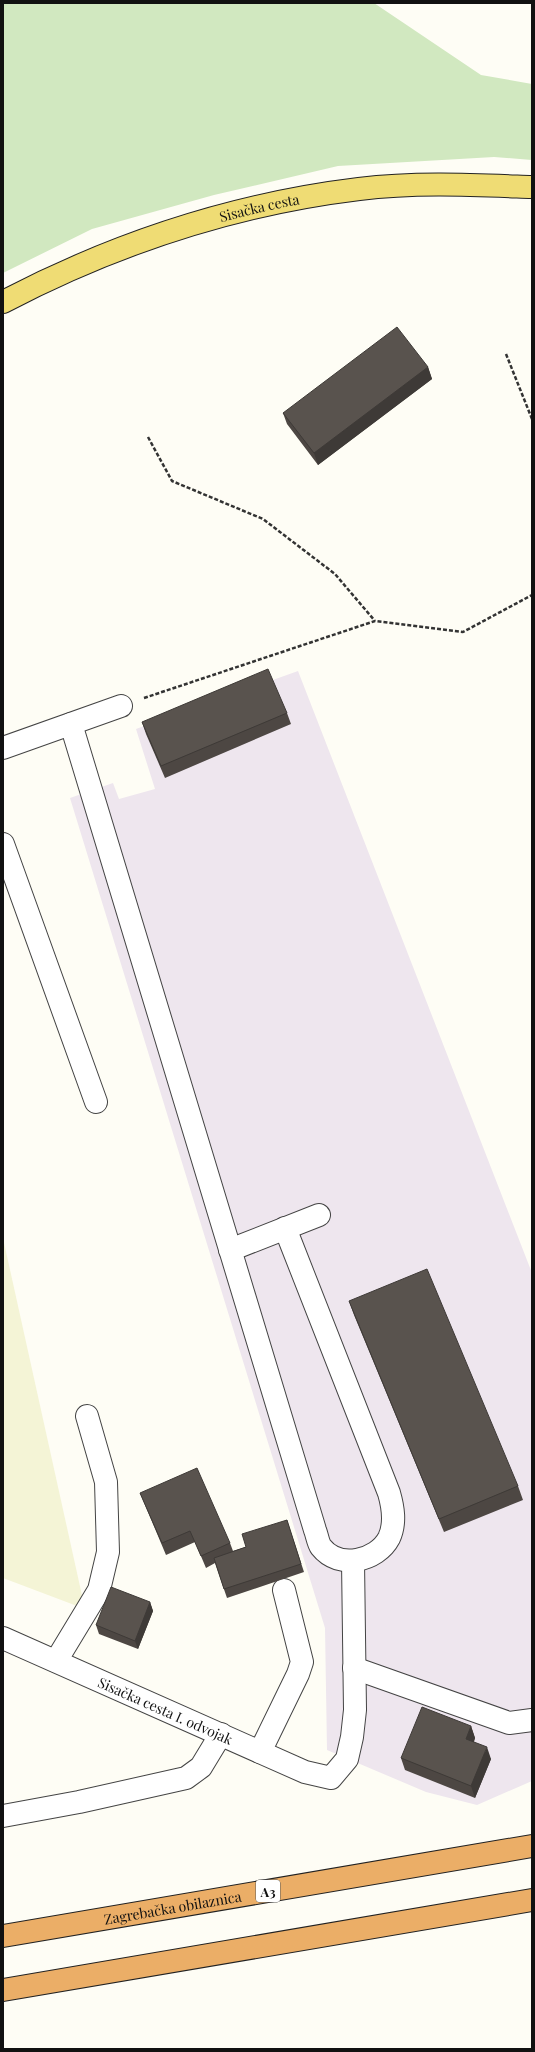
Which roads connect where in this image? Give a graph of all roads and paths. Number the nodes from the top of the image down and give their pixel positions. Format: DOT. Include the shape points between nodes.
graph roads {
  1 [pos="532,187"];
  2 [pos="3,302"];
  3 [pos="506,354"];
  4 [pos="532,419"];
  5 [pos="148,437"];
  6 [pos="532,595"];
  7 [pos="375,621"];
  8 [pos="121,706"];
  9 [pos="71,724"];
  10 [pos="3,748"];
  11 [pos="3,844"];
  12 [pos="96,1102"];
  13 [pos="319,1215"];
  14 [pos="285,1228"];
  15 [pos="230,1250"];
  16 [pos="87,1416"];
  17 [pos="353,1561"];
  18 [pos="284,1590"];
  19 [pos="3,1638"];
  20 [pos="56,1661"];
  21 [pos="354,1668"];
  22 [pos="532,1720"];
  23 [pos="221,1734"];
  24 [pos="260,1752"];
  25 [pos="3,1816"];
  26 [pos="532,1846"];
  27 [pos="532,1900"];
  28 [pos="3,1936"];
  29 [pos="3,1990"];
  1 -- 2 [label="main road, Sisačka cesta" via="457,184 360,189 276,202 180,227 100,255"];
  3 -- 4 [label="path"];
  5 -- 7 [label="path" via="172,482 263,519 335,574"];
  6 -- 7 [label="path" via="462,632"];
  7 -- 8 [label="path"];
  8 -- 9 [label="street"];
  9 -- 10 [label="street"];
  9 -- 15 [label="street"];
  11 -- 12 [label="street"];
  13 -- 14 [label="street"];
  14 -- 15 [label="street"];
  14 -- 17 [label="street" via="393,1507 393,1523 389,1538 379,1551 367,1558"];
  15 -- 17 [label="street" via="321,1547 330,1555"];
  16 -- 20 [label="street" via="106,1482 108,1552 99,1590"];
  17 -- 21 [label="street"];
  18 -- 24 [label="street" via="302,1662"];
  19 -- 20 [label="street, Sisačka cesta I. odvojak"];
  20 -- 23 [label="street, Sisačka cesta I. odvojak"];
  21 -- 22 [label="street" via="509,1723"];
  21 -- 24 [label="street, Sisačka cesta I. odvojak" via="355,1710 352,1737 347,1759 331,1778 305,1772"];
  23 -- 24 [label="street, Sisačka cesta I. odvojak"];
  23 -- 25 [label="street" via="201,1767 186,1778"];
  26 -- 28 [label="highway, Zagrebačka obilaznica / A3"];
  27 -- 29 [label="highway"];
}
